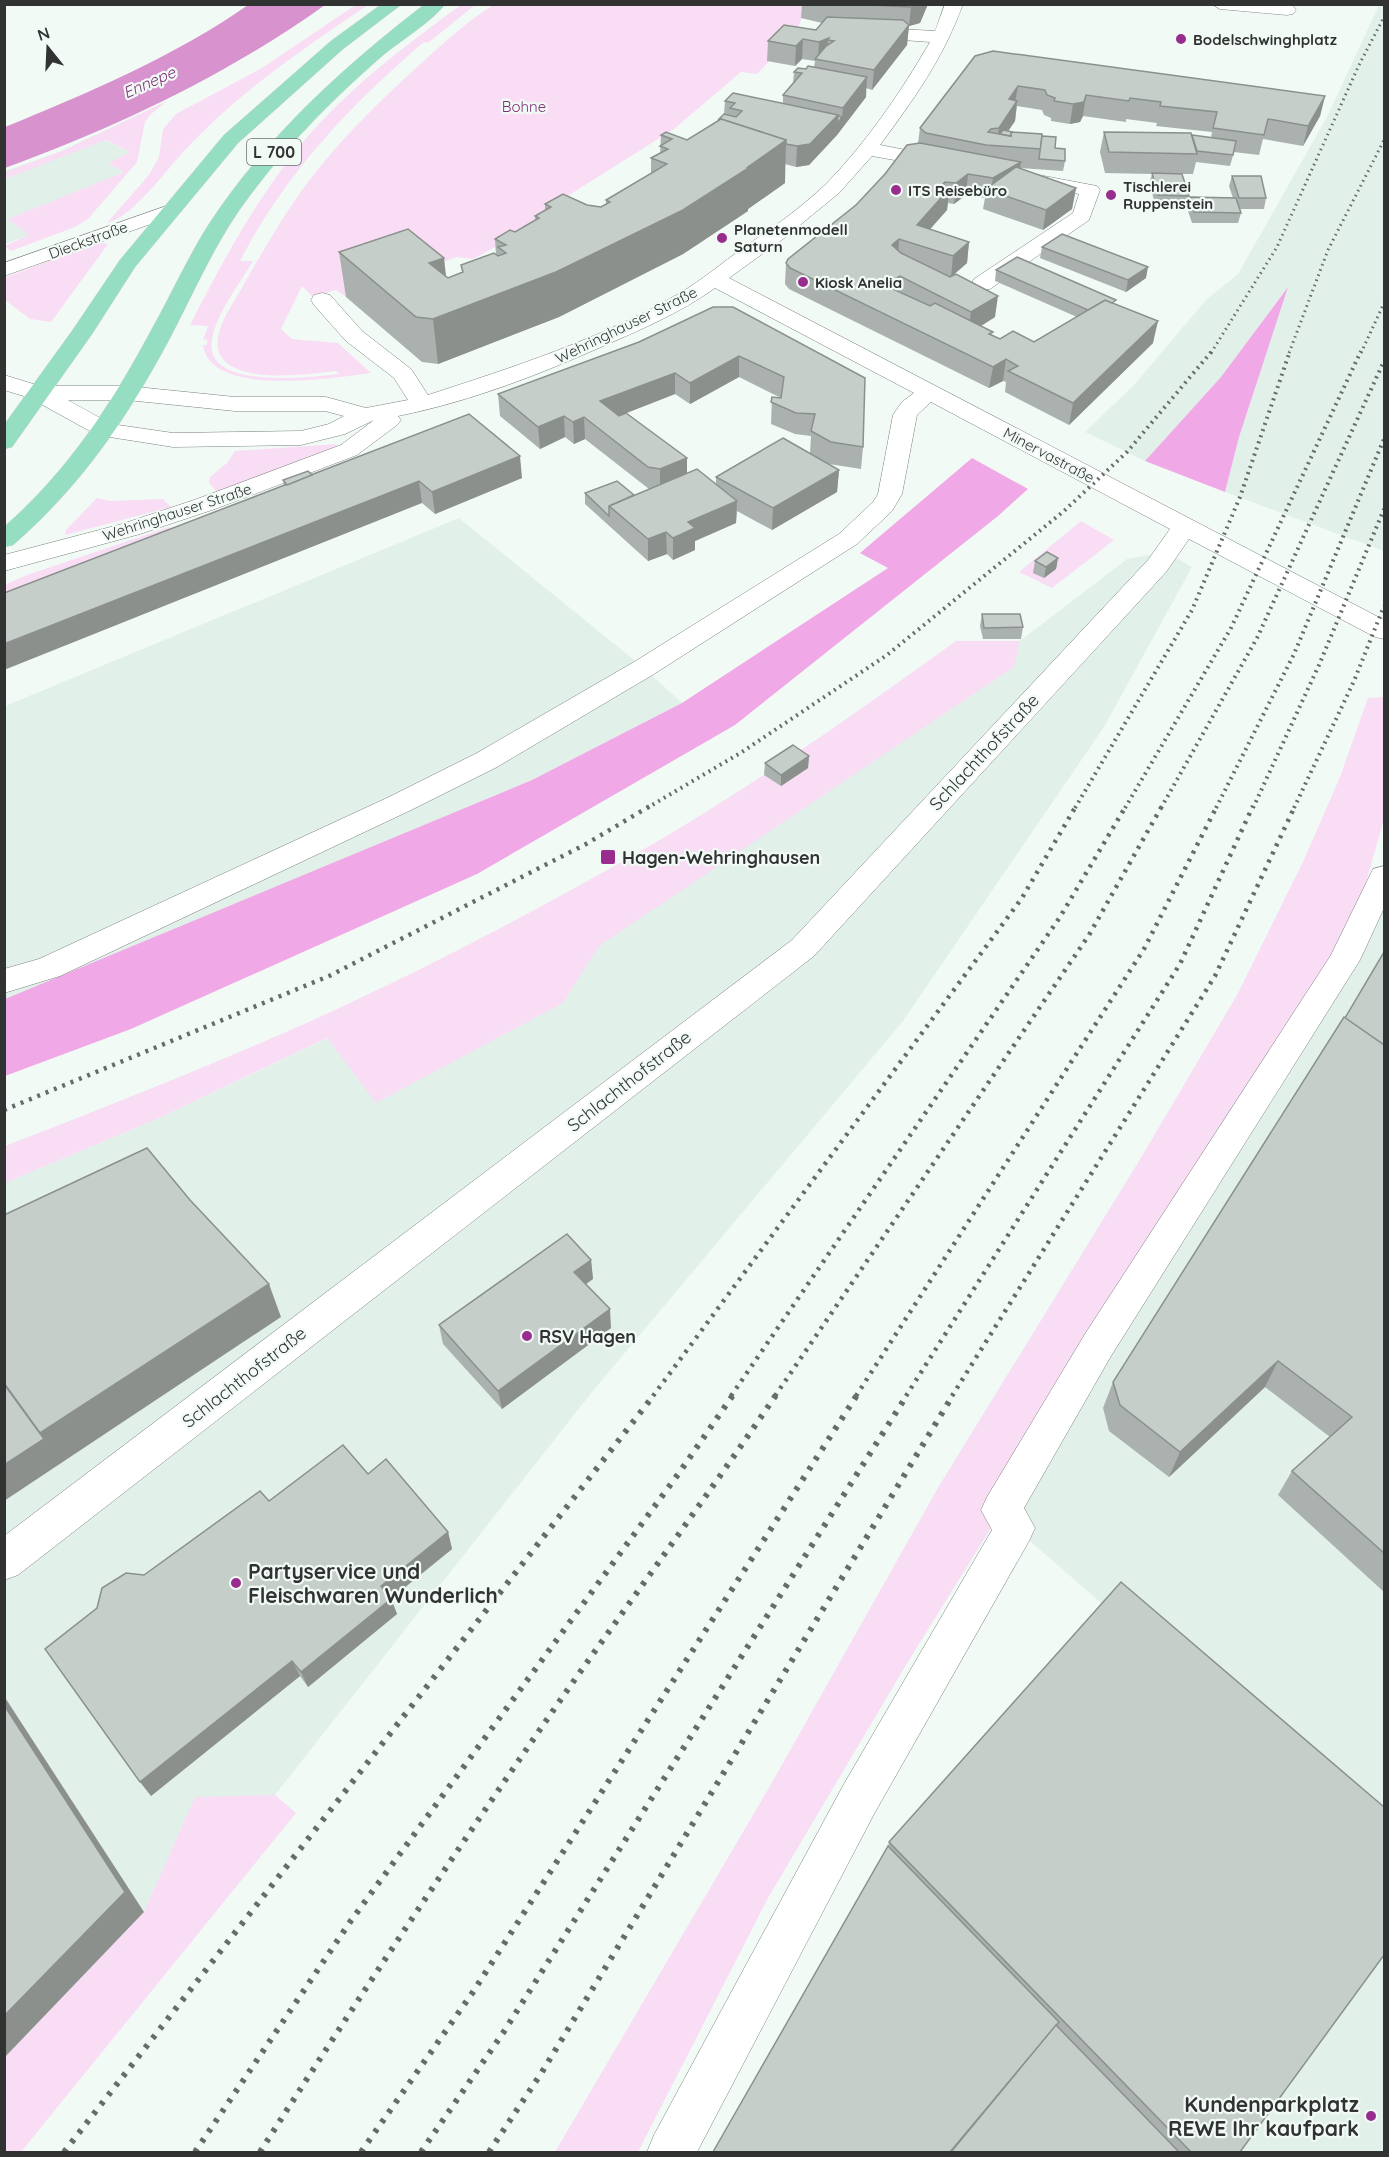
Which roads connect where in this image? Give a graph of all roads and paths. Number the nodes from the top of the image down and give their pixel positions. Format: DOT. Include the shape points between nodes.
graph roads {
  1 [pos="394,4"];
  2 [pos="437,4"];
  3 [pos="954,4"];
  4 [pos="1220,4"];
  5 [pos="1287,10"];
  6 [pos="850,32"];
  7 [pos="942,37"];
  8 [pos="867,148"];
  9 [pos="963,167"];
  10 [pos="1010,175"];
  11 [pos="172,210"];
  12 [pos="6,267"];
  13 [pos="714,279"];
  14 [pos="982,284"];
  15 [pos="322,300"];
  16 [pos="4,382"];
  17 [pos="38,393"];
  18 [pos="127,393"];
  19 [pos="929,393"];
  20 [pos="414,406"];
  21 [pos="365,415"];
  22 [pos="105,430"];
  23 [pos="4,442"];
  24 [pos="1184,527"];
  25 [pos="4,540"];
  26 [pos="4,563"];
  27 [pos="1384,630"];
  28 [pos="1384,877"];
  29 [pos="4,981"];
  30 [pos="4,1561"];
  31 [pos="671,2152"];
  1 -- 11 [label="main road, L 700" via="337,45 265,107 231,139"];
  2 -- 18 [label="main road, L 700" via="353,72 295,127 248,181 218,225"];
  3 -- 7 [label="street, Wehringhauser Straße"];
  4 -- 5 [label="street"];
  6 -- 7 [label="street"];
  7 -- 8 [label="street, Wehringhauser Straße" via="915,85"];
  8 -- 9 [label="street"];
  8 -- 13 [label="street, Wehringhauser Straße" via="832,189"];
  10 -- 14 [label="street" via="1090,190 1082,216"];
  11 -- 12 [label="street, Dieckstraße"];
  11 -- 17 [label="main road, L 700" via="127,264"];
  13 -- 19 [label="street, Minervastraße"];
  13 -- 20 [label="street, Wehringhauser Straße" via="688,297 572,354 496,383"];
  15 -- 20 [label="street" via="354,336 403,374"];
  16 -- 17 [label="street"];
  17 -- 18 [label="street, Wehringhauser Straße"];
  17 -- 22 [label="street, Wehringhauser Straße"];
  17 -- 23 [label="main road, L 700"];
  18 -- 21 [label="street, Wehringhauser Straße" via="235,404 326,404"];
  18 -- 22 [label="main road, L 700"];
  19 -- 24 [label="street, Minervastraße"];
  19 -- 29 [label="street" via="910,407 906,415 890,494 883,507 848,539 644,669 487,760 361,822 49,968"];
  20 -- 21 [label="street, Wehringhauser Straße"];
  20 -- 26 [label="street, Wehringhauser Straße" via="349,450 323,461 131,529"];
  21 -- 22 [label="street, Wehringhauser Straße" via="337,429 301,438 173,440"];
  22 -- 25 [label="main road, L 700" via="67,479"];
  24 -- 27 [label="street, Minervastraße"];
  24 -- 30 [label="street, Schlachthofstraße" via="1157,566 802,948"];
  28 -- 31 [label="street" via="1344,960 1104,1336 1001,1510 1015,1528 859,1799"];
}
